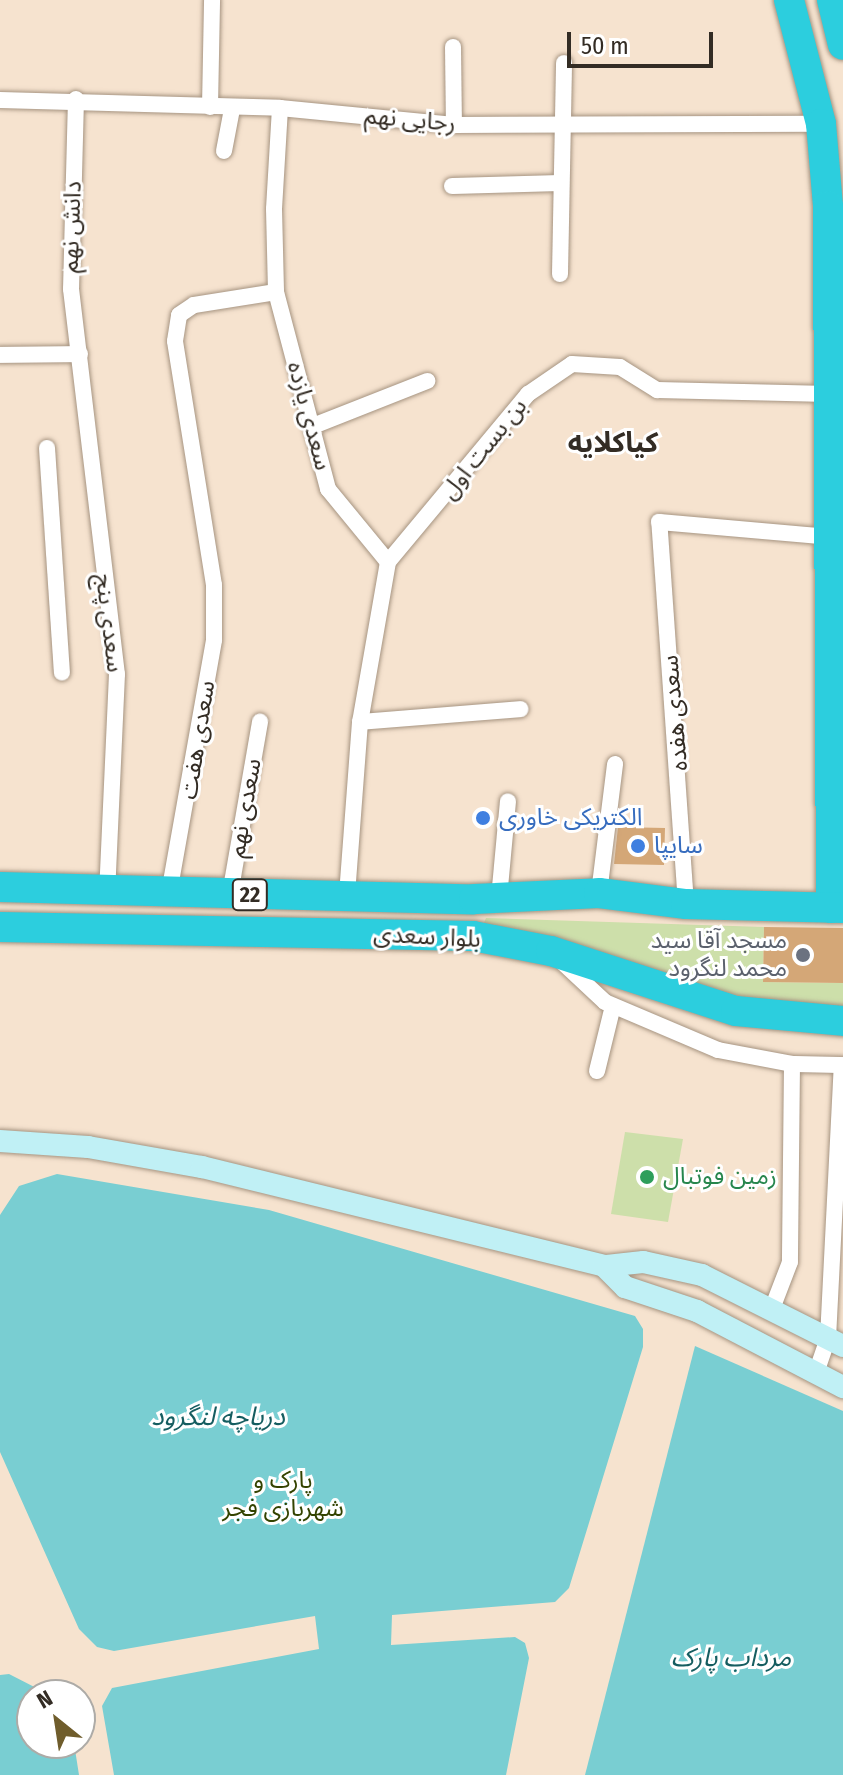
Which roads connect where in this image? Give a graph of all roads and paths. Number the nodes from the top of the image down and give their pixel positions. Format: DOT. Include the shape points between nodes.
graph roads {
  1 [pos="212,0"];
  2 [pos="789,0"];
  3 [pos="832,0"];
  4 [pos="843,45"];
  5 [pos="453,47"];
  6 [pos="564,63"];
  7 [pos="76,99"];
  8 [pos="0,100"];
  9 [pos="210,107"];
  10 [pos="280,108"];
  11 [pos="232,109"];
  12 [pos="821,124"];
  13 [pos="454,125"];
  14 [pos="561,127"];
  15 [pos="224,151"];
  16 [pos="561,183"];
  17 [pos="452,186"];
  18 [pos="560,274"];
  19 [pos="276,292"];
  20 [pos="80,354"];
  21 [pos="0,355"];
  22 [pos="427,381"];
  23 [pos="829,394"];
  24 [pos="313,426"];
  25 [pos="47,448"];
  26 [pos="837,537"];
  27 [pos="388,562"];
  28 [pos="62,673"];
  29 [pos="520,709"];
  30 [pos="260,722"];
  31 [pos="360,722"];
  32 [pos="615,764"];
  33 [pos="508,801"];
  34 [pos="0,887"];
  35 [pos="107,892"];
  36 [pos="169,893"];
  37 [pos="599,893"];
  38 [pos="230,894"];
  39 [pos="347,894"];
  40 [pos="499,898"];
  41 [pos="686,904"];
  42 [pos="837,908"];
  43 [pos="0,927"];
  44 [pos="551,951"];
  45 [pos="613,1006"];
  46 [pos="843,1021"];
  47 [pos="792,1064"];
  48 [pos="842,1065"];
  49 [pos="597,1071"];
  50 [pos="0,1141"];
  51 [pos="604,1266"];
  52 [pos="772,1309"];
  53 [pos="836,1342"];
  54 [pos="816,1373"];
  55 [pos="843,1387"];
  1 -- 9 [label="street"];
  2 -- 12 [label="highway"];
  3 -- 4 [label="highway"];
  5 -- 13 [label="street"];
  6 -- 14 [label="street"];
  7 -- 8 [label="street, رجایی نهم"];
  7 -- 9 [label="street, رجایی نهم"];
  7 -- 20 [label="street, دانش نهم" via="71,289"];
  9 -- 11 [label="street, رجایی نهم"];
  10 -- 11 [label="street, رجایی نهم"];
  10 -- 13 [label="street, رجایی نهم"];
  10 -- 19 [label="street, سعدی یازده"];
  11 -- 15 [label="street"];
  12 -- 14 [label="street, رجایی نهم"];
  12 -- 23 [label="highway" via="828,206"];
  13 -- 14 [label="street, رجایی نهم"];
  14 -- 16 [label="street"];
  16 -- 17 [label="street"];
  16 -- 18 [label="street"];
  19 -- 24 [label="street, سعدی یازده"];
  19 -- 36 [label="street, سعدی هفت" via="194,305 179,315 175,341 214,585 214,640"];
  20 -- 21 [label="street"];
  20 -- 35 [label="street, سعدی پنج" via="117,674"];
  22 -- 24 [label="street"];
  23 -- 26 [label="highway"];
  23 -- 27 [label="street, بن بست اول" via="657,390 620,367 572,364 528,394"];
  24 -- 27 [label="street, سعدی یازده" via="328,489"];
  25 -- 28 [label="street"];
  26 -- 41 [label="street, سعدی هفده" via="659,522"];
  26 -- 42 [label="highway"];
  27 -- 31 [label="street"];
  29 -- 31 [label="street"];
  30 -- 38 [label="street, سعدی نهم"];
  31 -- 39 [label="street"];
  32 -- 37 [label="street"];
  33 -- 40 [label="street"];
  34 -- 35 [label="highway, بلوار سعدی / 22"];
  35 -- 36 [label="highway, بلوار سعدی / 22"];
  36 -- 38 [label="highway, بلوار سعدی / 22"];
  37 -- 40 [label="highway, بلوار سعدی / 22"];
  37 -- 41 [label="highway, بلوار سعدی / 22"];
  38 -- 39 [label="highway, بلوار سعدی / 22"];
  39 -- 40 [label="highway, بلوار سعدی / 22"];
  41 -- 42 [label="highway, بلوار سعدی / 22"];
  43 -- 44 [label="highway, بلوار سعدی / 22" via="473,936"];
  44 -- 45 [label="street"];
  44 -- 46 [label="highway, بلوار سعدی / 22" via="736,1011"];
  45 -- 47 [label="street" via="718,1050"];
  45 -- 49 [label="street"];
  47 -- 48 [label="street"];
  47 -- 52 [label="street" via="790,1262"];
  48 -- 53 [label="street"];
  50 -- 51 [label="street" via="88,1147 202,1167"];
  51 -- 52 [label="street" via="643,1262 702,1275"];
  51 -- 54 [label="street" via="625,1287 697,1311"];
  52 -- 53 [label="street"];
  53 -- 54 [label="street"];
  54 -- 55 [label="street"];
}
